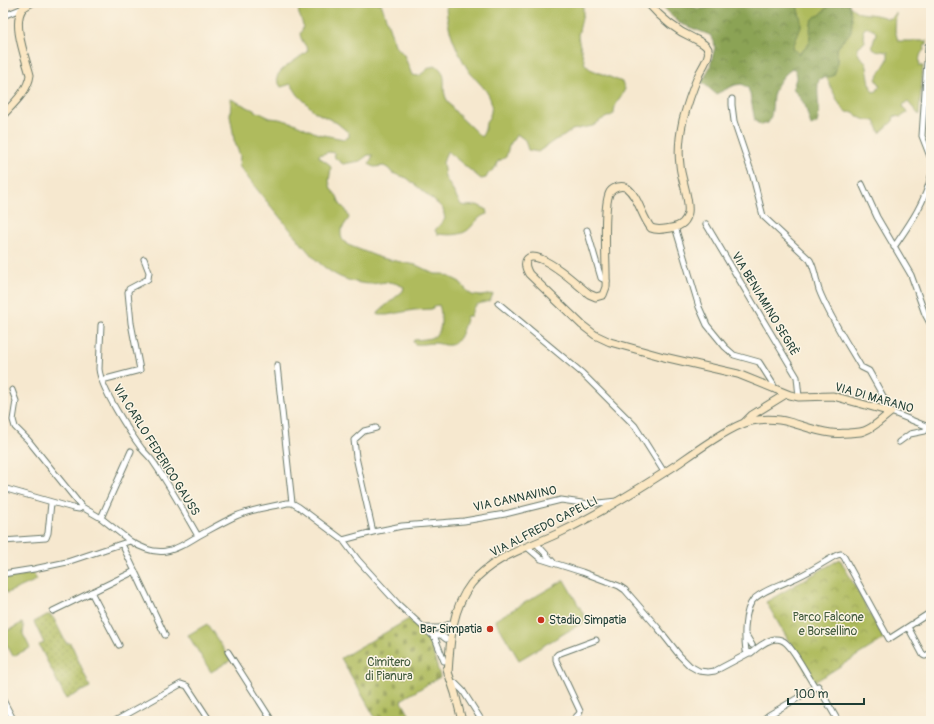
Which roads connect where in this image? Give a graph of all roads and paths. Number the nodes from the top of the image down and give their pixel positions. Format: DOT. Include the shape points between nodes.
graph roads {
  1 [pos="31,3"];
  2 [pos="648,3"];
  3 [pos="23,8"];
  4 [pos="3,16"];
  5 [pos="928,46"];
  6 [pos="732,99"];
  7 [pos="3,115"];
  8 [pos="931,159"];
  9 [pos="931,176"];
  10 [pos="862,184"];
  11 [pos="706,224"];
  12 [pos="586,230"];
  13 [pos="676,230"];
  14 [pos="894,247"];
  15 [pos="144,259"];
  16 [pos="606,281"];
  17 [pos="498,303"];
  18 [pos="101,325"];
  19 [pos="931,326"];
  20 [pos="277,365"];
  21 [pos="102,380"];
  22 [pos="12,390"];
  23 [pos="775,390"];
  24 [pos="786,394"];
  25 [pos="799,397"];
  26 [pos="890,412"];
  27 [pos="744,424"];
  28 [pos="930,427"];
  29 [pos="376,428"];
  30 [pos="899,442"];
  31 [pos="132,451"];
  32 [pos="664,472"];
  33 [pos="3,488"];
  34 [pos="621,500"];
  35 [pos="51,503"];
  36 [pos="292,503"];
  37 [pos="82,507"];
  38 [pos="101,518"];
  39 [pos="373,532"];
  40 [pos="198,536"];
  41 [pos="343,540"];
  42 [pos="3,541"];
  43 [pos="130,541"];
  44 [pos="536,543"];
  45 [pos="122,544"];
  46 [pos="527,547"];
  47 [pos="554,563"];
  48 [pos="135,571"];
  49 [pos="3,574"];
  50 [pos="91,592"];
  51 [pos="53,610"];
  52 [pos="931,612"];
  53 [pos="452,624"];
  54 [pos="908,627"];
  55 [pos="424,628"];
  56 [pos="165,635"];
  57 [pos="432,635"];
  58 [pos="436,639"];
  59 [pos="446,639"];
  60 [pos="596,640"];
  61 [pos="119,644"];
  62 [pos="749,650"];
  63 [pos="228,652"];
  64 [pos="931,653"];
  65 [pos="447,660"];
  66 [pos="451,682"];
  67 [pos="816,687"];
  68 [pos="3,700"];
  69 [pos="14,721"];
  70 [pos="115,721"];
  71 [pos="210,721"];
  72 [pos="272,721"];
  73 [pos="462,721"];
  74 [pos="482,721"];
  75 [pos="572,721"];
  76 [pos="762,721"];
  77 [pos="838,721"];
  1 -- 3 [label="street"];
  2 -- 16 [label="street" via="666,22 700,42 708,50 708,56 688,104 681,133 680,166 689,206 688,216 685,222 675,227 653,229 628,189 622,186 614,188 610,192 606,224"];
  3 -- 4 [label="street"];
  3 -- 7 [label="street" via="19,17 19,34 30,75 29,81"];
  5 -- 8 [label="street" via="922,136"];
  6 -- 26 [label="street" via="734,121 763,216 810,260 819,290 830,312 861,367 869,370"];
  9 -- 14 [label="street" via="926,194"];
  10 -- 14 [label="street" via="876,216"];
  11 -- 25 [label="street, VIA BENIAMINO SEGRÈ" via="797,377"];
  12 -- 16 [label="street" via="601,278"];
  13 -- 23 [label="street" via="699,307 707,325 724,347 734,355 759,362"];
  14 -- 19 [label="street" via="911,275"];
  15 -- 21 [label="street" via="149,272 148,279 128,292 140,370"];
  16 -- 23 [label="street, VIA DI MARANO" via="603,295 596,297 542,259 531,257 525,264 529,274 595,335 610,342 664,357 738,374"];
  17 -- 32 [label="street" via="582,372 635,426"];
  18 -- 21 [label="street, VIA CARLO FEDERICO GAUSS" via="99,369"];
  20 -- 36 [label="street"];
  21 -- 40 [label="street, VIA CARLO FEDERICO GAUSS" via="127,427 154,462"];
  22 -- 37 [label="street" via="16,401 13,420 15,427"];
  23 -- 24 [label="street, VIA DI MARANO"];
  24 -- 25 [label="street, VIA DI MARANO"];
  24 -- 27 [label="street, VIA CANNAVINO" via="752,415"];
  25 -- 26 [label="street, VIA DI MARANO" via="832,396"];
  26 -- 27 [label="street, VIA CANNAVINO" via="862,432 832,434 773,419"];
  26 -- 28 [label="street, VIA DI MARANO"];
  27 -- 32 [label="street, VIA CANNAVINO" via="715,439"];
  28 -- 30 [label="street" via="925,431 909,434"];
  29 -- 39 [label="street" via="364,431 354,440"];
  31 -- 38 [label="street"];
  32 -- 34 [label="street, VIA CANNAVINO"];
  33 -- 35 [label="street"];
  34 -- 39 [label="street, VIA CANNAVINO" via="597,504 561,500 464,521 402,526"];
  34 -- 44 [label="street, VIA ALFREDO CAPELLI"];
  35 -- 37 [label="street" via="79,509"];
  35 -- 42 [label="street" via="46,538"];
  36 -- 40 [label="street" via="240,514"];
  36 -- 41 [label="street"];
  37 -- 38 [label="street"];
  38 -- 43 [label="street"];
  39 -- 41 [label="street, VIA CANNAVINO"];
  40 -- 43 [label="street" via="174,550 160,552 147,550"];
  41 -- 55 [label="street" via="398,604"];
  43 -- 45 [label="street"];
  44 -- 46 [label="street, VIA ALFREDO CAPELLI"];
  44 -- 47 [label="street"];
  45 -- 48 [label="street"];
  45 -- 49 [label="street" via="67,562"];
  46 -- 47 [label="street" via="541,559"];
  46 -- 53 [label="street, VIA ALFREDO CAPELLI" via="501,559 477,577 464,595"];
  47 -- 62 [label="street" via="625,590 680,656 699,671 715,671"];
  48 -- 50 [label="street"];
  48 -- 56 [label="street"];
  50 -- 51 [label="street"];
  50 -- 61 [label="street"];
  52 -- 54 [label="street"];
  53 -- 55 [label="street" via="439,628"];
  53 -- 59 [label="street, VIA ALFREDO CAPELLI"];
  53 -- 65 [label="street, VIA ALFREDO CAPELLI"];
  54 -- 62 [label="street" via="889,639 843,556 837,554 755,598 749,607 745,632"];
  54 -- 64 [label="street" via="923,655"];
  55 -- 57 [label="street"];
  57 -- 58 [label="street"];
  57 -- 59 [label="street" via="441,635"];
  58 -- 59 [label="street"];
  58 -- 65 [label="street"];
  59 -- 65 [label="street, VIA ALFREDO CAPELLI"];
  60 -- 75 [label="street" via="556,656 580,711"];
  62 -- 67 [label="street" via="770,640 784,641"];
  63 -- 72 [label="street"];
  65 -- 66 [label="street, VIA ALFREDO CAPELLI"];
  66 -- 73 [label="street, VIA ALFREDO CAPELLI"];
  66 -- 74 [label="street" via="463,691"];
  67 -- 76 [label="street"];
  67 -- 77 [label="street"];
  68 -- 69 [label="street"];
  70 -- 71 [label="street" via="181,684 187,686"];
}
